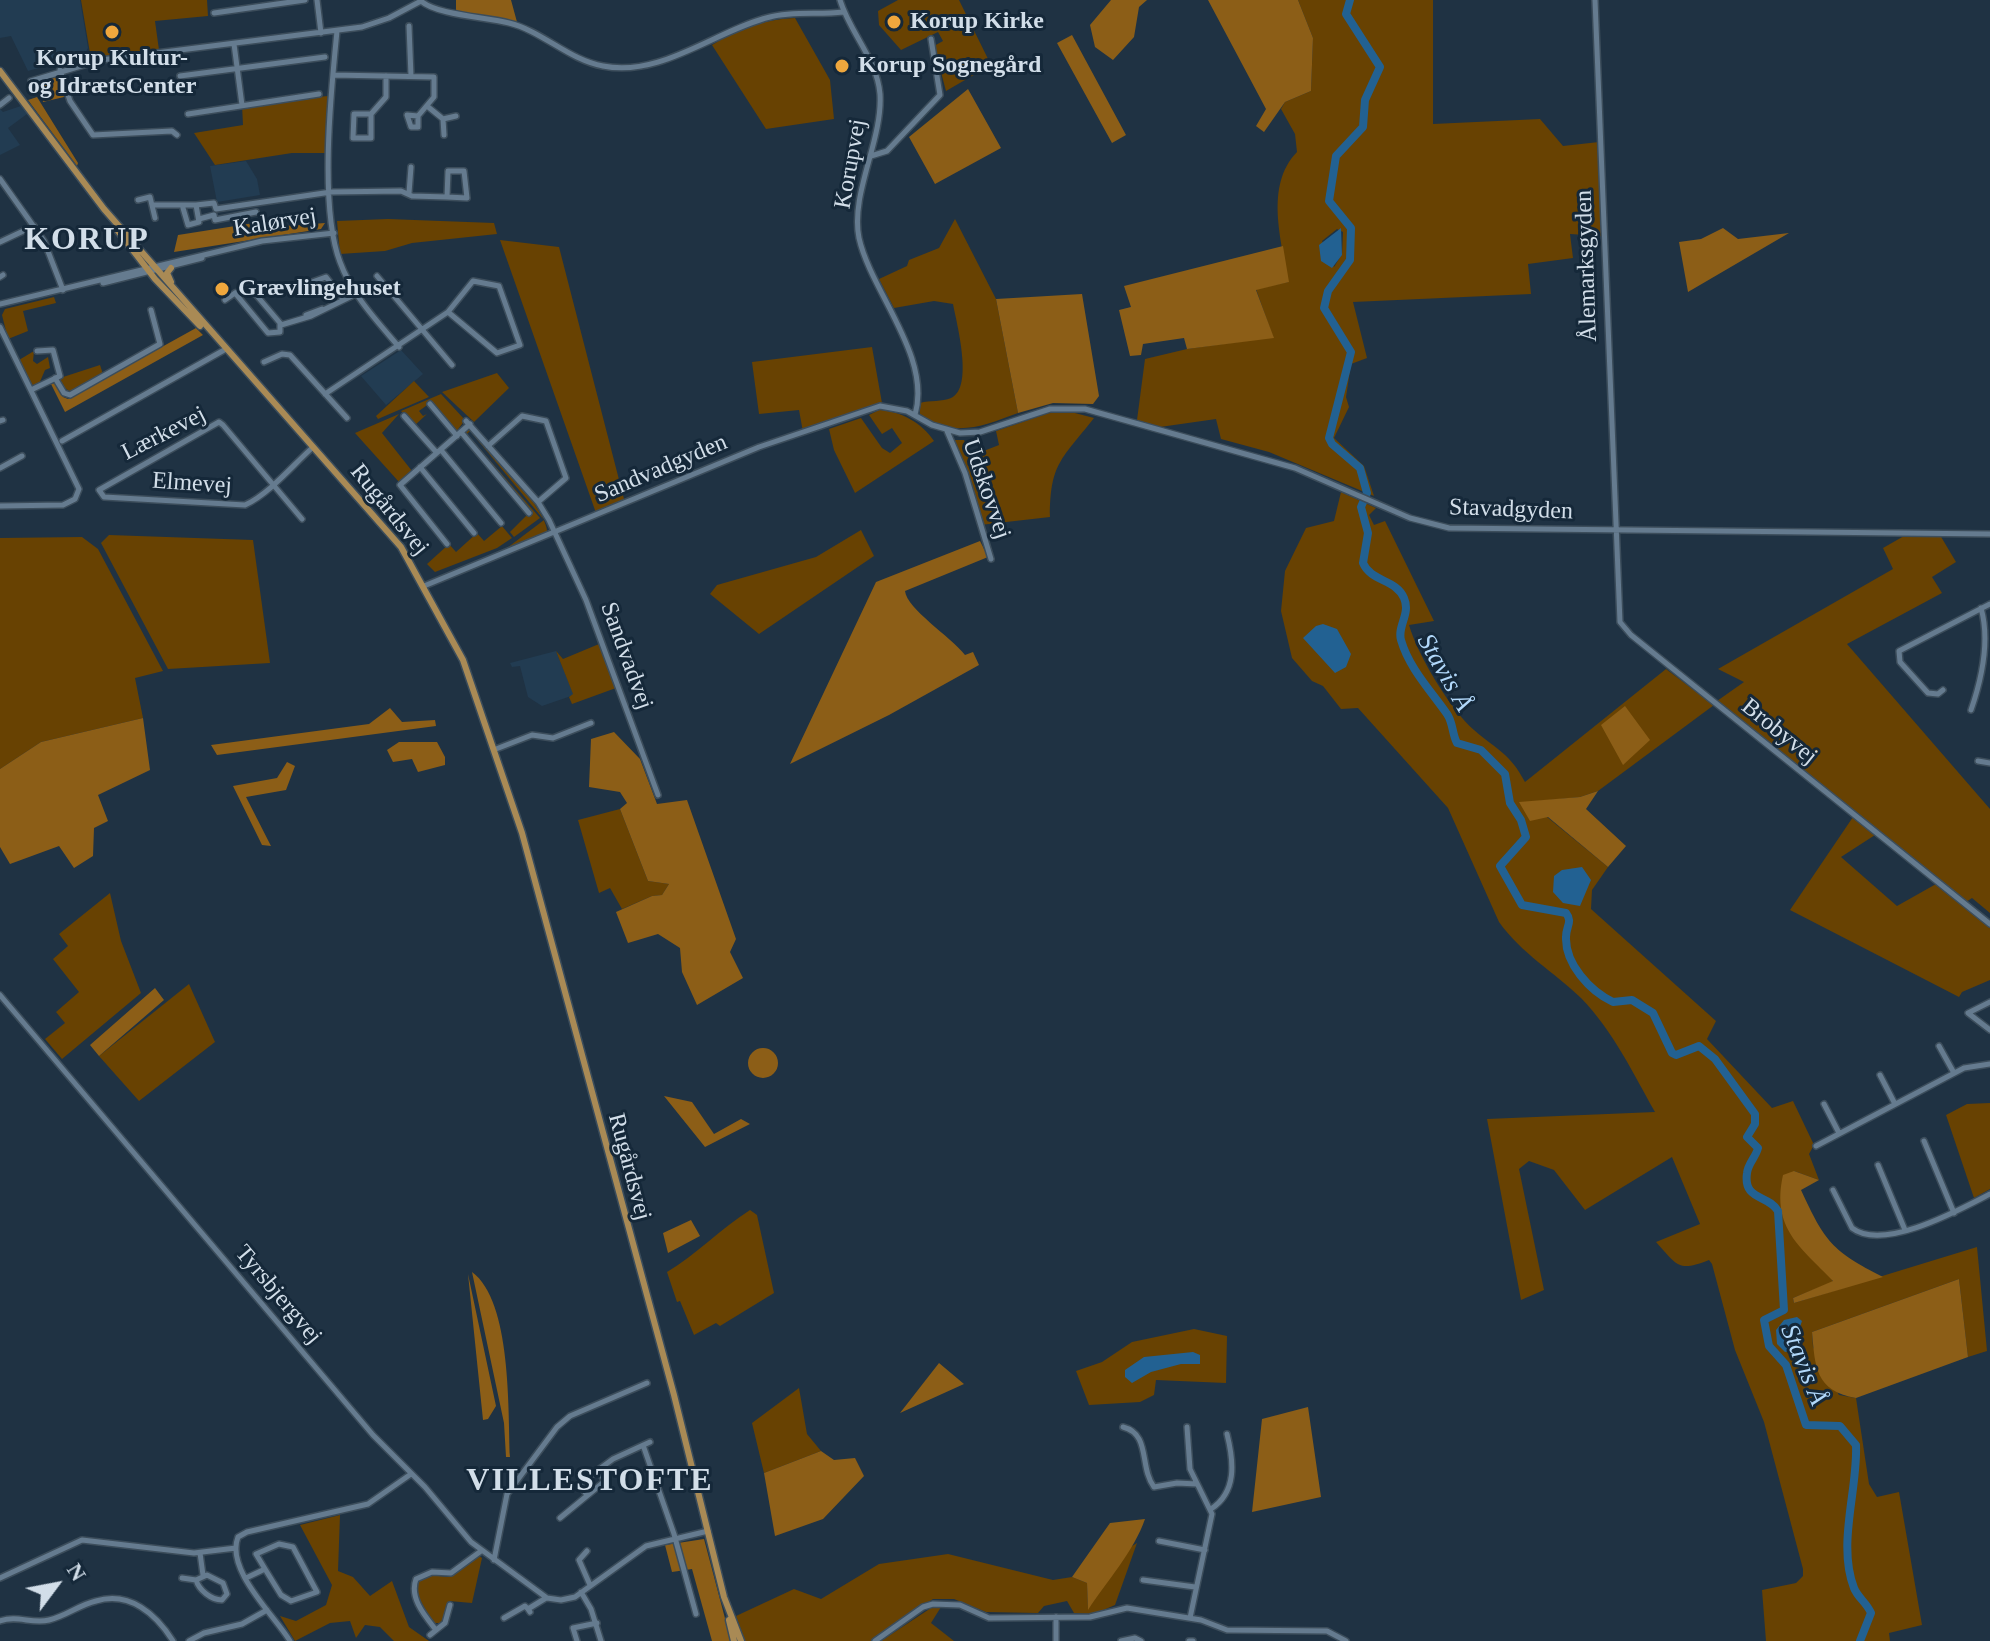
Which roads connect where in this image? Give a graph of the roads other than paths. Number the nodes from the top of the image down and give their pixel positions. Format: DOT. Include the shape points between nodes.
graph roads {
  1 [pos="305,0"];
  2 [pos="317,0"];
  3 [pos="421,0"];
  4 [pos="840,0"];
  5 [pos="1595,0"];
  6 [pos="843,12"];
  7 [pos="214,13"];
  8 [pos="409,26"];
  9 [pos="337,31"];
  10 [pos="321,33"];
  11 [pos="931,39"];
  12 [pos="234,44"];
  13 [pos="325,57"];
  14 [pos="60,70"];
  15 [pos="238,70"];
  16 [pos="0,71"];
  17 [pos="333,75"];
  18 [pos="180,76"];
  19 [pos="386,76"];
  20 [pos="411,76"];
  21 [pos="31,81"];
  22 [pos="319,94"];
  23 [pos="9,98"];
  24 [pos="0,105"];
  25 [pos="242,105"];
  26 [pos="427,106"];
  27 [pos="188,114"];
  28 [pos="371,114"];
  29 [pos="418,116"];
  30 [pos="456,116"];
  31 [pos="443,119"];
  32 [pos="177,135"];
  33 [pos="444,135"];
  34 [pos="871,156"];
  35 [pos="411,167"];
  36 [pos="1,182"];
  37 [pos="331,192"];
  38 [pos="409,193"];
  39 [pos="447,197"];
  40 [pos="138,200"];
  41 [pos="244,202"];
  42 [pos="153,205"];
  43 [pos="196,205"];
  44 [pos="183,208"];
  45 [pos="104,209"];
  46 [pos="256,212"];
  47 [pos="246,213"];
  48 [pos="155,218"];
  49 [pos="199,219"];
  50 [pos="34,226"];
  51 [pos="334,233"];
  52 [pos="0,242"];
  53 [pos="221,250"];
  54 [pos="171,268"];
  55 [pos="152,269"];
  56 [pos="377,276"];
  57 [pos="63,290"];
  58 [pos="235,293"];
  59 [pos="255,294"];
  60 [pos="356,294"];
  61 [pos="182,299"];
  62 [pos="343,299"];
  63 [pos="225,300"];
  64 [pos="0,304"];
  65 [pos="151,310"];
  66 [pos="448,312"];
  67 [pos="196,315"];
  68 [pos="281,325"];
  69 [pos="0,327"];
  70 [pos="422,330"];
  71 [pos="399,347"];
  72 [pos="225,350"];
  73 [pos="37,351"];
  74 [pos="264,362"];
  75 [pos="452,365"];
  76 [pos="55,378"];
  77 [pos="31,390"];
  78 [pos="325,394"];
  79 [pos="430,404"];
  80 [pos="915,415"];
  81 [pos="404,416"];
  82 [pos="347,418"];
  83 [pos="947,431"];
  84 [pos="459,434"];
  85 [pos="65,438"];
  86 [pos="488,446"];
  87 [pos="312,448"];
  88 [pos="439,451"];
  89 [pos="22,456"];
  90 [pos="420,467"];
  91 [pos="0,468"];
  92 [pos="272,484"];
  93 [pos="99,492"];
  94 [pos="538,502"];
  95 [pos="0,506"];
  96 [pos="529,513"];
  97 [pos="302,519"];
  98 [pos="501,523"];
  99 [pos="1615,531"];
  100 [pos="474,533"];
  101 [pos="555,533"];
  102 [pos="1990,534"];
  103 [pos="447,544"];
  104 [pos="991,559"];
  105 [pos="424,586"];
  106 [pos="1990,604"];
  107 [pos="1981,608"];
  108 [pos="1941,695"];
  109 [pos="1970,705"];
  110 [pos="591,723"];
  111 [pos="496,749"];
  112 [pos="1978,761"];
  113 [pos="1987,764"];
  114 [pos="658,795"];
  115 [pos="1990,924"];
  116 [pos="0,995"];
  117 [pos="1990,1002"];
  118 [pos="1990,1030"];
  119 [pos="1939,1046"];
  120 [pos="1990,1064"];
  121 [pos="1954,1073"];
  122 [pos="1880,1075"];
  123 [pos="1824,1104"];
  124 [pos="1895,1104"];
  125 [pos="1839,1133"];
  126 [pos="1924,1141"];
  127 [pos="1816,1146"];
  128 [pos="1878,1165"];
  129 [pos="1833,1190"];
  130 [pos="1990,1194"];
  131 [pos="1954,1213"];
  132 [pos="1905,1230"];
  133 [pos="647,1383"];
  134 [pos="1123,1427"];
  135 [pos="1187,1427"];
  136 [pos="1227,1434"];
  137 [pos="650,1442"];
  138 [pos="643,1445"];
  139 [pos="598,1470"];
  140 [pos="411,1474"];
  141 [pos="1197,1484"];
  142 [pos="587,1495"];
  143 [pos="1211,1509"];
  144 [pos="560,1518"];
  145 [pos="708,1531"];
  146 [pos="675,1537"];
  147 [pos="1159,1541"];
  148 [pos="236,1548"];
  149 [pos="1205,1550"];
  150 [pos="481,1551"];
  151 [pos="587,1551"];
  152 [pos="200,1553"];
  153 [pos="494,1560"];
  154 [pos="265,1569"];
  155 [pos="203,1575"];
  156 [pos="0,1578"];
  157 [pos="182,1578"];
  158 [pos="246,1578"];
  159 [pos="196,1580"];
  160 [pos="1143,1580"];
  161 [pos="590,1585"];
  162 [pos="1195,1587"];
  163 [pos="581,1592"];
  164 [pos="724,1597"];
  165 [pos="547,1598"];
  166 [pos="450,1605"];
  167 [pos="267,1610"];
  168 [pos="696,1614"];
  169 [pos="1056,1617"];
  170 [pos="504,1618"];
  171 [pos="1190,1618"];
  172 [pos="0,1621"];
  173 [pos="597,1623"];
  174 [pos="1257,1630"];
  175 [pos="1337,1638"];
  176 [pos="173,1641"];
  177 [pos="189,1641"];
  178 [pos="290,1641"];
  179 [pos="577,1641"];
  180 [pos="601,1641"];
  181 [pos="734,1641"];
  182 [pos="741,1641"];
  183 [pos="875,1641"];
  184 [pos="1056,1641"];
  185 [pos="1121,1641"];
  186 [pos="1141,1641"];
  187 [pos="1253,1641"];
  188 [pos="1346,1641"];
  1 -- 7 [label="street"];
  2 -- 10 [label="street"];
  3 -- 6 [label="street" via="434,8 512,24 588,61 621,68 660,62 772,16"];
  3 -- 9 [label="street" via="377,23"];
  4 -- 6 [label="street, Korupvej"];
  5 -- 99 [label="street, Ålemarksgyden"];
  6 -- 34 [label="street, Korupvej" via="878,83"];
  8 -- 20 [label="street"];
  9 -- 10 [label="street"];
  9 -- 17 [label="street"];
  10 -- 12 [label="street"];
  11 -- 34 [label="street" via="940,95 887,151"];
  12 -- 14 [label="street"];
  12 -- 15 [label="street"];
  13 -- 15 [label="street"];
  14 -- 21 [label="street"];
  14 -- 32 [label="street" via="70,101 93,135"];
  15 -- 18 [label="street"];
  15 -- 25 [label="street"];
  16 -- 45 [label="main road, Rugårdsvej"];
  17 -- 19 [label="street"];
  17 -- 37 [label="street"];
  19 -- 20 [label="street"];
  19 -- 28 [label="street" via="386,97"];
  20 -- 26 [label="street" via="434,77 434,97"];
  22 -- 25 [label="street"];
  23 -- 24 [label="street"];
  25 -- 27 [label="street"];
  26 -- 29 [label="street"];
  26 -- 31 [label="street"];
  28 -- 28 [label="street" via="354,114 353,138 371,138"];
  30 -- 31 [label="street"];
  31 -- 33 [label="street"];
  34 -- 80 [label="street, Korupvej" via="859,237 910,353"];
  35 -- 38 [label="street"];
  36 -- 50 [label="street"];
  37 -- 38 [label="street"];
  37 -- 41 [label="street"];
  37 -- 51 [label="street"];
  38 -- 39 [label="street"];
  39 -- 39 [label="street" via="448,171 464,171 467,198"];
  40 -- 42 [label="street" via="150,197"];
  41 -- 43 [label="street" via="216,209 214,203"];
  41 -- 47 [label="street"];
  42 -- 44 [label="street" via="169,202"];
  42 -- 48 [label="street"];
  43 -- 44 [label="street"];
  43 -- 49 [label="street"];
  44 -- 49 [label="street" via="188,225"];
  45 -- 55 [label="main road, Rugårdsvej"];
  45 -- 55 [label="main road, Rugårdsvej"];
  46 -- 47 [label="street"];
  47 -- 49 [label="street"];
  50 -- 52 [label="street"];
  50 -- 57 [label="street" via="52,255"];
  51 -- 53 [label="street, Kalørvej"];
  51 -- 60 [label="street" via="340,264"];
  53 -- 54 [label="street, Kalørvej"];
  53 -- 55 [label="street, Kalørvej"];
  54 -- 55 [label="street, Kalørvej"];
  54 -- 61 [label="main road" via="167,274"];
  55 -- 57 [label="street, Kalørvej"];
  55 -- 61 [label="main road, Rugårdsvej"];
  55 -- 67 [label="main road"];
  55 -- 72 [label="main road, Rugårdsvej"];
  56 -- 70 [label="street"];
  57 -- 64 [label="street, Kalørvej"];
  58 -- 59 [label="street" via="248,289"];
  58 -- 63 [label="street"];
  58 -- 68 [label="street" via="268,333 278,334"];
  59 -- 62 [label="street" via="326,277"];
  59 -- 68 [label="street"];
  60 -- 62 [label="street"];
  60 -- 71 [label="street"];
  61 -- 67 [label="main road, Rugårdsvej"];
  62 -- 68 [label="street"];
  65 -- 76 [label="street" via="160,344 70,395"];
  66 -- 66 [label="street" via="497,353 520,345 499,286 473,281"];
  66 -- 70 [label="street"];
  67 -- 72 [label="main road, Rugårdsvej"];
  69 -- 77 [label="street"];
  70 -- 71 [label="street"];
  70 -- 75 [label="street"];
  71 -- 78 [label="street"];
  72 -- 85 [label="street"];
  72 -- 87 [label="main road, Rugårdsvej"];
  73 -- 76 [label="street" via="53,350 60,376"];
  74 -- 78 [label="street" via="288,354"];
  76 -- 77 [label="street"];
  77 -- 95 [label="street" via="79,493 63,505"];
  78 -- 82 [label="street"];
  79 -- 84 [label="street"];
  80 -- 83 [label="street, Stavadgyden"];
  80 -- 101 [label="street, Sandvadgyden" via="895,407 871,409 759,447"];
  81 -- 88 [label="street"];
  83 -- 99 [label="street, Stavadgyden" via="980,432 1050,409 1085,409 1251,454 1410,518 1449,528"];
  83 -- 104 [label="street, Udskovvej"];
  84 -- 86 [label="street, Sandvadvej" via="468,422"];
  84 -- 88 [label="street"];
  84 -- 96 [label="street"];
  86 -- 94 [label="street, Sandvadvej"];
  86 -- 94 [label="street" via="522,416 546,421 566,478"];
  87 -- 92 [label="street, Elmevej"];
  87 -- 105 [label="main road, Rugårdsvej" via="401,547"];
  88 -- 90 [label="street"];
  88 -- 98 [label="street"];
  89 -- 91 [label="street"];
  90 -- 100 [label="street"];
  90 -- 103 [label="street" via="400,486"];
  92 -- 93 [label="street, Elmevej" via="242,506 104,497"];
  92 -- 93 [label="street, Lærkevej" via="219,422"];
  92 -- 97 [label="street"];
  94 -- 101 [label="street, Sandvadvej"];
  99 -- 102 [label="street, Stavadgyden"];
  99 -- 115 [label="street, Brobyvej" via="1617,613 1624,629"];
  101 -- 105 [label="street, Sandvadgyden"];
  101 -- 114 [label="street, Sandvadvej" via="586,600"];
  105 -- 111 [label="main road, Rugårdsvej" via="470,676"];
  106 -- 107 [label="street"];
  107 -- 108 [label="street" via="1899,651 1900,662 1928,693"];
  107 -- 109 [label="street" via="1988,629 1985,662"];
  110 -- 111 [label="street" via="553,738 532,735"];
  111 -- 145 [label="main road, Rugårdsvej"];
  112 -- 113 [label="street"];
  116 -- 140 [label="street, Tyrsbjergvej"];
  117 -- 118 [label="street" via="1968,1013"];
  119 -- 121 [label="street"];
  120 -- 121 [label="street"];
  121 -- 124 [label="street"];
  122 -- 124 [label="street"];
  123 -- 125 [label="street"];
  124 -- 125 [label="street"];
  125 -- 127 [label="street"];
  126 -- 131 [label="street"];
  128 -- 132 [label="street"];
  129 -- 132 [label="street" via="1849,1224 1861,1234 1880,1237"];
  130 -- 131 [label="street"];
  131 -- 132 [label="street"];
  133 -- 153 [label="street" via="570,1416 557,1427 507,1494"];
  134 -- 141 [label="street" via="1140,1437 1151,1486"];
  135 -- 141 [label="street" via="1186,1451"];
  136 -- 143 [label="street" via="1230,1486 1227,1496"];
  137 -- 138 [label="street"];
  138 -- 139 [label="street"];
  138 -- 146 [label="street"];
  139 -- 142 [label="street" via="605,1481"];
  139 -- 142 [label="street" via="579,1484"];
  140 -- 148 [label="street" via="368,1504 243,1533"];
  140 -- 150 [label="street, Tyrsbjergvej"];
  141 -- 143 [label="street"];
  142 -- 144 [label="street"];
  143 -- 149 [label="street"];
  145 -- 146 [label="street"];
  145 -- 164 [label="main road, Rugårdsvej"];
  146 -- 161 [label="street" via="639,1550"];
  146 -- 168 [label="street"];
  147 -- 149 [label="street"];
  148 -- 152 [label="street"];
  148 -- 158 [label="street"];
  149 -- 162 [label="street"];
  150 -- 153 [label="street, Tyrsbjergvej"];
  150 -- 166 [label="street" via="451,1573 432,1572 416,1579 413,1587 420,1609 433,1632 445,1623"];
  151 -- 161 [label="street" via="579,1560"];
  152 -- 155 [label="street"];
  152 -- 156 [label="street" via="82,1540"];
  153 -- 165 [label="street, Tyrsbjergvej"];
  154 -- 154 [label="street" via="285,1599 298,1601 317,1592 293,1547 279,1544 256,1554"];
  154 -- 158 [label="street"];
  155 -- 159 [label="street"];
  155 -- 159 [label="street" via="223,1583 228,1591 224,1598 213,1598"];
  157 -- 159 [label="street"];
  158 -- 167 [label="street"];
  160 -- 162 [label="street"];
  161 -- 163 [label="street"];
  162 -- 171 [label="street"];
  163 -- 165 [label="street" via="568,1599"];
  163 -- 173 [label="street"];
  164 -- 181 [label="main road, Rugårdsvej"];
  164 -- 182 [label="main road, Rugårdsvej"];
  165 -- 170 [label="street"];
  167 -- 177 [label="street"];
  167 -- 178 [label="street"];
  169 -- 171 [label="street" via="1099,1616 1127,1608"];
  169 -- 183 [label="street" via="989,1618 960,1605 933,1604"];
  169 -- 184 [label="street"];
  171 -- 174 [label="street" via="1227,1630"];
  172 -- 176 [label="street" via="41,1622 94,1601 117,1600 148,1611"];
  173 -- 179 [label="street" via="573,1628"];
  173 -- 180 [label="street"];
  174 -- 175 [label="street" via="1317,1630"];
  174 -- 187 [label="street"];
  175 -- 188 [label="street"];
  185 -- 186 [label="street"];
}
